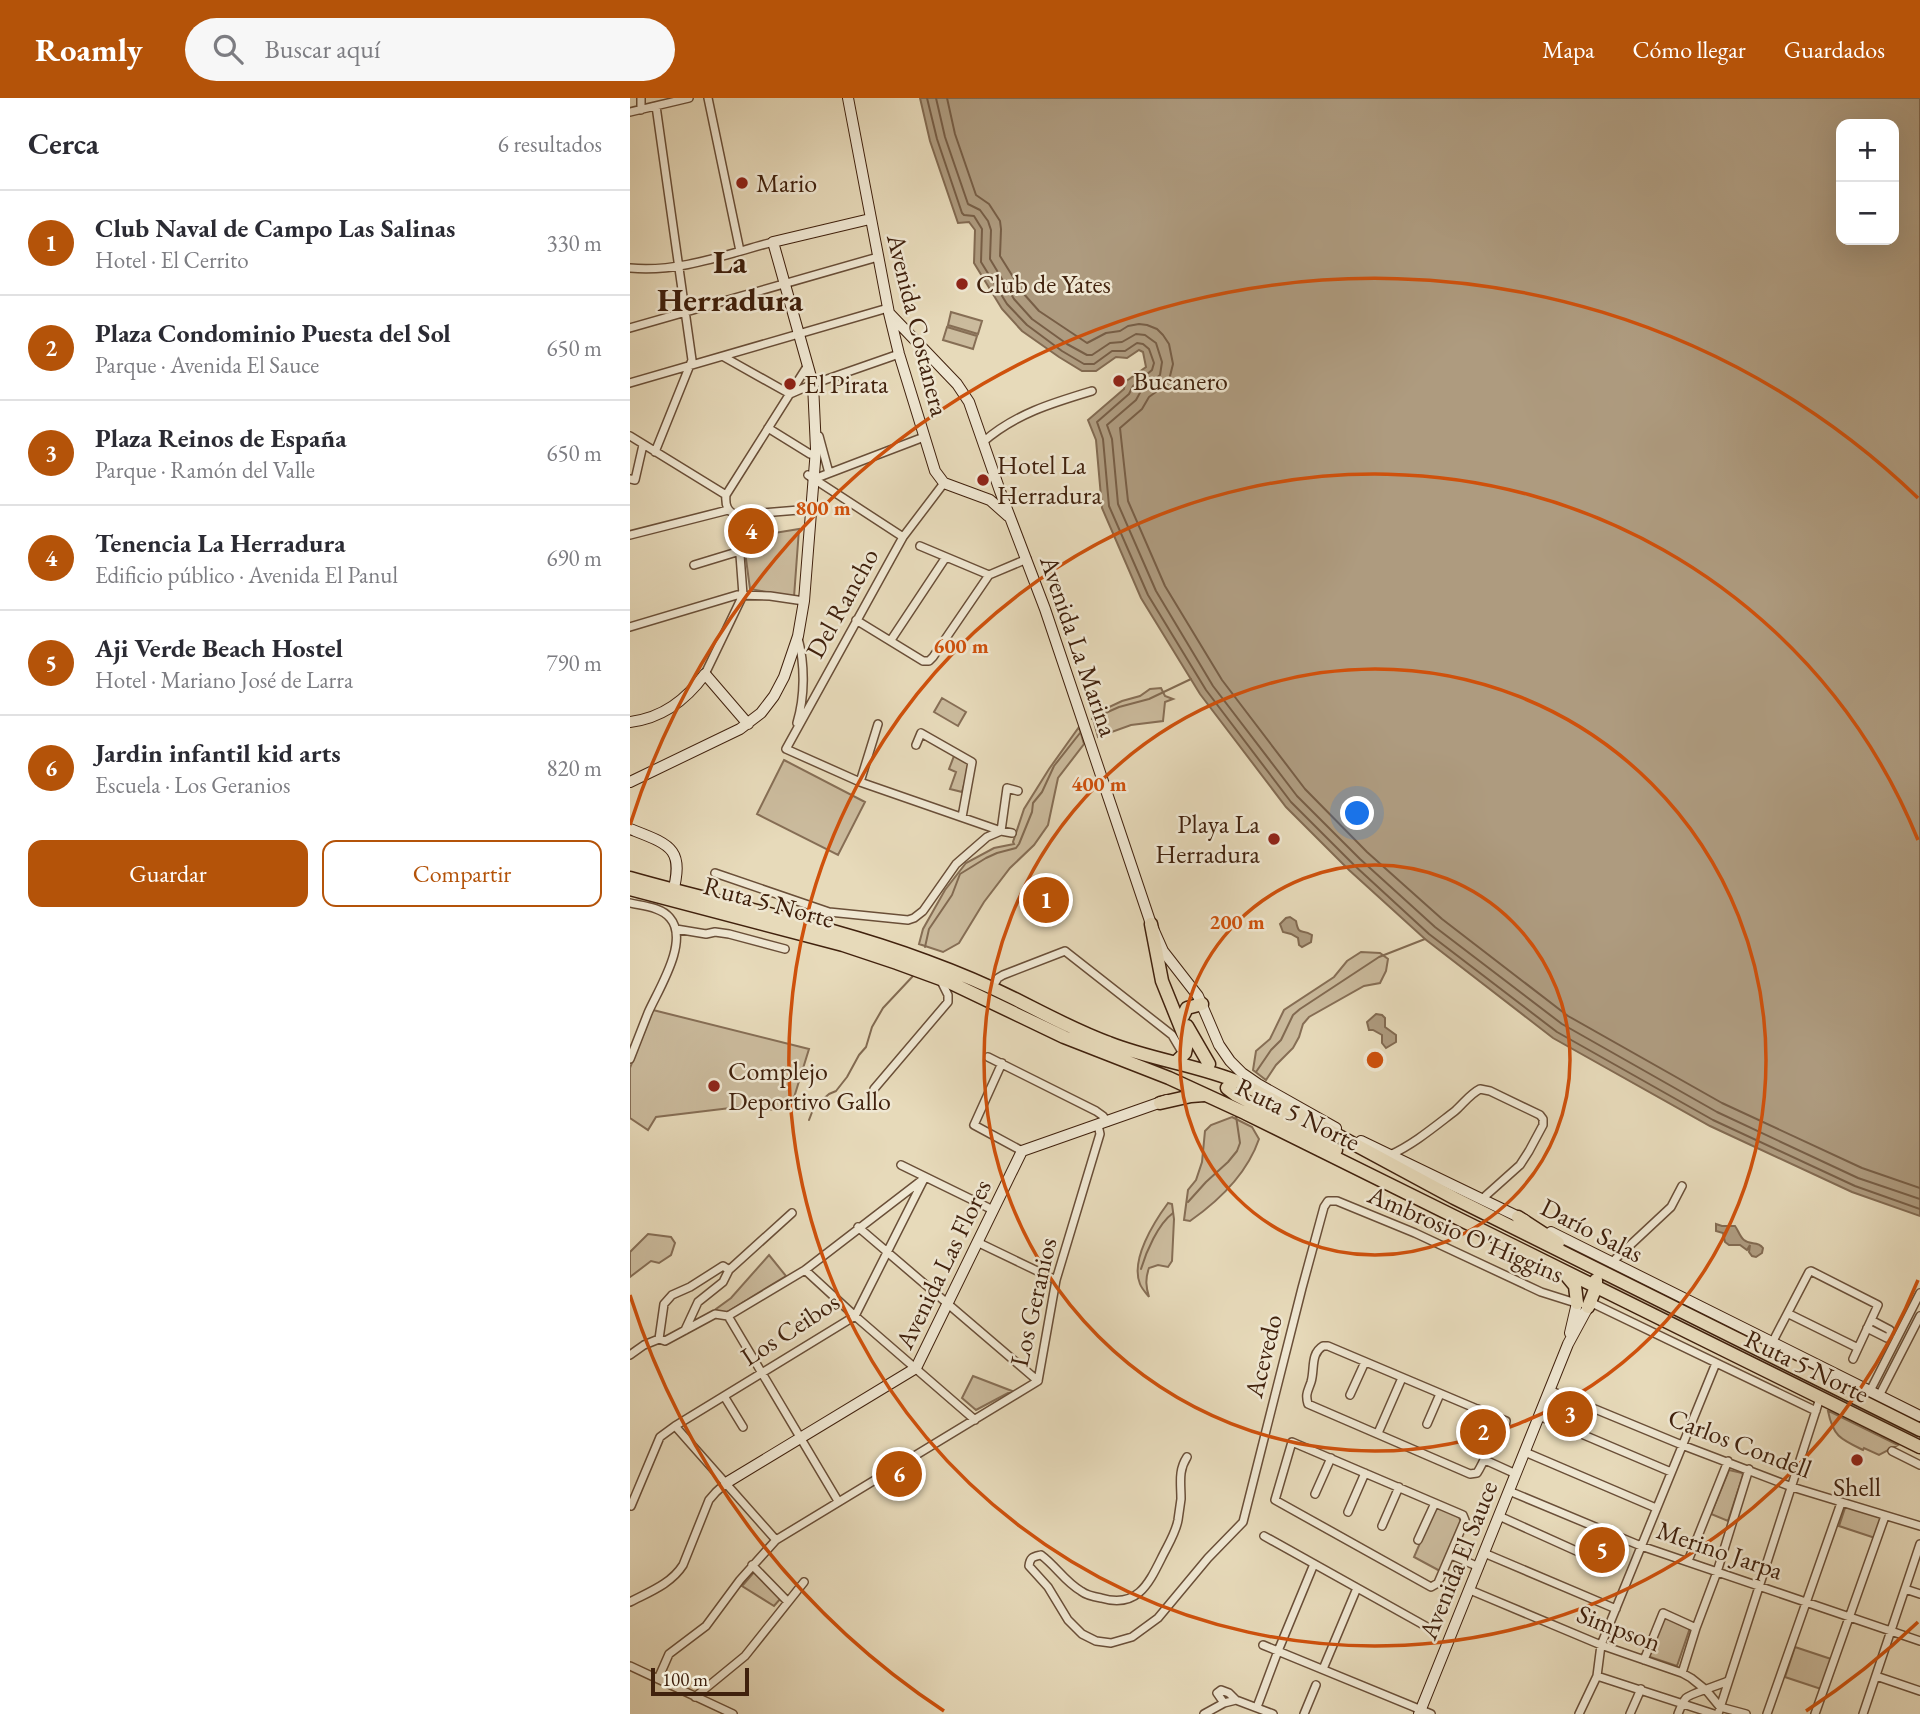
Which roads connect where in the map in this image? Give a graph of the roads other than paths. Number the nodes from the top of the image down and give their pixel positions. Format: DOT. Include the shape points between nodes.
graph roads {
  1 [pos="641,98"];
  2 [pos="689,98"];
  3 [pos="708,98"];
  4 [pos="848,98"];
  5 [pos="656,106"];
  6 [pos="641,110"];
  7 [pos="630,112"];
  8 [pos="870,219"];
  9 [pos="773,242"];
  10 [pos="740,251"];
  11 [pos="878,257"];
  12 [pos="680,266"];
  13 [pos="630,268"];
  14 [pos="785,284"];
  15 [pos="889,310"];
  16 [pos="686,312"];
  17 [pos="630,328"];
  18 [pos="799,335"];
  19 [pos="899,354"];
  20 [pos="724,356"];
  21 [pos="808,365"];
  22 [pos="689,366"];
  23 [pos="630,383"];
  24 [pos="813,384"];
  25 [pos="1092,391"];
  26 [pos="790,394"];
  27 [pos="815,424"];
  28 [pos="768,428"];
  29 [pos="630,436"];
  30 [pos="924,437"];
  31 [pos="983,442"];
  32 [pos="643,444"];
  33 [pos="656,452"];
  34 [pos="810,454"];
  35 [pos="829,473"];
  36 [pos="811,477"];
  37 [pos="630,480"];
  38 [pos="944,483"];
  39 [pos="1000,491"];
  40 [pos="726,495"];
  41 [pos="984,497"];
  42 [pos="807,509"];
  43 [pos="728,510"];
  44 [pos="737,515"];
  45 [pos="1011,518"];
  46 [pos="630,535"];
  47 [pos="903,537"];
  48 [pos="920,546"];
  49 [pos="740,551"];
  50 [pos="946,557"];
  51 [pos="1027,559"];
  52 [pos="694,565"];
  53 [pos="989,575"];
  54 [pos="743,594"];
  55 [pos="801,600"];
  56 [pos="856,620"];
  57 [pos="630,627"];
  58 [pos="798,636"];
  59 [pos="891,640"];
  60 [pos="790,657"];
  61 [pos="705,674"];
  62 [pos="630,722"];
  63 [pos="748,724"];
  64 [pos="878,724"];
  65 [pos="791,740"];
  66 [pos="916,745"];
  67 [pos="630,782"];
  68 [pos="860,782"];
  69 [pos="1018,790"];
  70 [pos="962,817"];
  71 [pos="630,829"];
  72 [pos="1001,831"];
  73 [pos="1012,832"];
  74 [pos="715,873"];
  75 [pos="630,878"];
  76 [pos="630,889"];
  77 [pos="673,895"];
  78 [pos="630,903"];
  79 [pos="1151,924"];
  80 [pos="676,929"];
  81 [pos="1156,948"];
  82 [pos="785,949"];
  83 [pos="939,978"];
  84 [pos="992,988"];
  85 [pos="1202,1003"];
  86 [pos="1183,1016"];
  87 [pos="988,1057"];
  88 [pos="630,1059"];
  89 [pos="1180,1059"];
  90 [pos="1002,1063"];
  91 [pos="1209,1064"];
  92 [pos="1161,1074"];
  93 [pos="1247,1077"];
  94 [pos="1228,1083"];
  95 [pos="1192,1088"];
  96 [pos="874,1089"];
  97 [pos="1208,1095"];
  98 [pos="1160,1103"];
  99 [pos="1102,1123"];
  100 [pos="1344,1135"];
  101 [pos="1408,1147"];
  102 [pos="1022,1151"];
  103 [pos="1390,1156"];
  104 [pos="901,1165"];
  105 [pos="1412,1166"];
  106 [pos="1366,1173"];
  107 [pos="925,1177"];
  108 [pos="1682,1186"];
  109 [pos="1482,1199"];
  110 [pos="1328,1201"];
  111 [pos="993,1210"];
  112 [pos="792,1213"];
  113 [pos="1518,1217"];
  114 [pos="858,1227"];
  115 [pos="977,1242"];
  116 [pos="887,1252"];
  117 [pos="1611,1263"];
  118 [pos="1586,1264"];
  119 [pos="1560,1269"];
  120 [pos="729,1270"];
  121 [pos="805,1270"];
  122 [pos="1056,1280"];
  123 [pos="1596,1287"];
  124 [pos="1920,1293"];
  125 [pos="1616,1297"];
  126 [pos="947,1304"];
  127 [pos="1586,1305"];
  128 [pos="1788,1314"];
  129 [pos="728,1316"];
  130 [pos="855,1316"];
  131 [pos="1920,1316"];
  132 [pos="1869,1324"];
  133 [pos="685,1330"];
  134 [pos="1894,1337"];
  135 [pos="659,1339"];
  136 [pos="1772,1343"];
  137 [pos="1858,1348"];
  138 [pos="630,1355"];
  139 [pos="1853,1359"];
  140 [pos="1365,1362"];
  141 [pos="1716,1363"];
  142 [pos="916,1368"];
  143 [pos="761,1373"];
  144 [pos="1402,1378"];
  145 [pos="1038,1381"];
  146 [pos="1549,1390"];
  147 [pos="1440,1394"];
  148 [pos="1874,1394"];
  149 [pos="1350,1395"];
  150 [pos="724,1396"];
  151 [pos="1820,1398"];
  152 [pos="1478,1409"];
  153 [pos="1816,1411"];
  154 [pos="1539,1416"];
  155 [pos="1920,1416"];
  156 [pos="975,1420"];
  157 [pos="1427,1424"];
  158 [pos="676,1426"];
  159 [pos="743,1427"];
  160 [pos="1920,1430"];
  161 [pos="1378,1433"];
  162 [pos="1466,1435"];
  163 [pos="801,1438"];
  164 [pos="1682,1445"];
  165 [pos="1920,1447"];
  166 [pos="1892,1451"];
  167 [pos="1525,1452"];
  168 [pos="1187,1457"];
  169 [pos="1331,1458"];
  170 [pos="1485,1460"];
  171 [pos="1728,1461"];
  172 [pos="1920,1465"];
  173 [pos="1749,1469"];
  174 [pos="1671,1472"];
  175 [pos="1365,1473"];
  176 [pos="1516,1474"];
  177 [pos="726,1483"];
  178 [pos="1791,1486"];
  179 [pos="1399,1487"];
  180 [pos="1509,1490"];
  181 [pos="1315,1494"];
  182 [pos="838,1501"];
  183 [pos="1435,1503"];
  184 [pos="1841,1503"];
  185 [pos="631,1506"];
  186 [pos="1656,1508"];
  187 [pos="1348,1512"];
  188 [pos="1499,1516"];
  189 [pos="1884,1519"];
  190 [pos="1920,1526"];
  191 [pos="1382,1527"];
  192 [pos="1616,1534"];
  193 [pos="1264,1536"];
  194 [pos="776,1540"];
  195 [pos="1418,1541"];
  196 [pos="1920,1544"];
  197 [pos="1641,1546"];
  198 [pos="1484,1553"];
  199 [pos="1451,1555"];
  200 [pos="1688,1561"];
  201 [pos="752,1564"];
  202 [pos="1314,1564"];
  203 [pos="1479,1567"];
  204 [pos="1717,1572"];
  205 [pos="804,1582"];
  206 [pos="1759,1586"];
  207 [pos="1357,1588"];
  208 [pos="1905,1589"];
  209 [pos="1470,1590"];
  210 [pos="1920,1594"];
  211 [pos="630,1602"];
  212 [pos="788,1602"];
  213 [pos="1806,1602"];
  214 [pos="1616,1609"];
  215 [pos="1849,1616"];
  216 [pos="1429,1628"];
  217 [pos="1696,1628"];
  218 [pos="1891,1631"];
  219 [pos="1920,1641"];
  220 [pos="1263,1645"];
  221 [pos="1601,1645"];
  222 [pos="1278,1651"];
  223 [pos="1644,1660"];
  224 [pos="630,1665"];
  225 [pos="1323,1669"];
  226 [pos="1682,1673"];
  227 [pos="1597,1676"];
  228 [pos="1876,1676"];
  229 [pos="658,1679"];
  230 [pos="1728,1681"];
  231 [pos="1316,1685"];
  232 [pos="1640,1689"];
  233 [pos="1706,1690"];
  234 [pos="1920,1691"];
  235 [pos="695,1697"];
  236 [pos="1236,1700"];
  237 [pos="1224,1703"];
  238 [pos="1683,1703"];
  239 [pos="1257,1707"];
  240 [pos="1420,1712"];
  241 [pos="1717,1712"];
  242 [pos="733,1714"];
  243 [pos="1204,1714"];
  244 [pos="1273,1714"];
  245 [pos="1304,1714"];
  246 [pos="1431,1714"];
  247 [pos="1579,1714"];
  248 [pos="1630,1714"];
  249 [pos="1678,1714"];
  250 [pos="1746,1714"];
  251 [pos="1767,1714"];
  252 [pos="1815,1714"];
  253 [pos="1863,1714"];
  1 -- 6 [label="street"];
  2 -- 5 [label="street"];
  3 -- 10 [label="street"];
  4 -- 8 [label="street, Avenida Costanera"];
  5 -- 6 [label="street"];
  5 -- 12 [label="street"];
  6 -- 7 [label="street"];
  8 -- 9 [label="street"];
  8 -- 11 [label="street, Avenida Costanera"];
  9 -- 10 [label="street"];
  9 -- 14 [label="street"];
  10 -- 12 [label="street"];
  11 -- 14 [label="street"];
  11 -- 15 [label="street, Avenida Costanera"];
  12 -- 13 [label="street"];
  12 -- 16 [label="street"];
  14 -- 16 [label="street"];
  14 -- 18 [label="street"];
  15 -- 18 [label="street"];
  15 -- 19 [label="street, Avenida Costanera"];
  15 -- 31 [label="street, Avenida La Marina" via="964,393"];
  16 -- 17 [label="street"];
  16 -- 22 [label="street"];
  18 -- 20 [label="street"];
  18 -- 21 [label="street"];
  19 -- 24 [label="street"];
  19 -- 30 [label="street, Avenida Costanera"];
  20 -- 22 [label="street"];
  20 -- 26 [label="street"];
  21 -- 24 [label="street"];
  21 -- 26 [label="street"];
  22 -- 23 [label="street"];
  22 -- 33 [label="street"];
  24 -- 26 [label="street"];
  24 -- 27 [label="street"];
  25 -- 31 [label="street" via="1020,416"];
  26 -- 28 [label="street"];
  27 -- 34 [label="street"];
  27 -- 35 [label="street"];
  27 -- 36 [label="street"];
  28 -- 34 [label="street"];
  28 -- 40 [label="street"];
  29 -- 32 [label="street"];
  30 -- 35 [label="street"];
  30 -- 38 [label="street, Avenida Costanera" via="934,471"];
  31 -- 39 [label="street, Avenida La Marina"];
  32 -- 33 [label="street"];
  32 -- 37 [label="street" via="635,480"];
  33 -- 40 [label="street"];
  34 -- 36 [label="street"];
  35 -- 36 [label="street"];
  36 -- 42 [label="street"];
  36 -- 47 [label="street"];
  38 -- 41 [label="street"];
  38 -- 47 [label="street, Del Rancho"];
  39 -- 41 [label="street"];
  39 -- 45 [label="street, Avenida La Marina"];
  40 -- 43 [label="street"];
  41 -- 45 [label="street"];
  42 -- 44 [label="street"];
  42 -- 55 [label="street"];
  43 -- 44 [label="street"];
  43 -- 46 [label="street"];
  44 -- 49 [label="street"];
  45 -- 51 [label="street, Avenida La Marina"];
  47 -- 56 [label="street, Del Rancho"];
  48 -- 50 [label="street"];
  49 -- 52 [label="street"];
  49 -- 54 [label="street"];
  50 -- 53 [label="street"];
  50 -- 59 [label="street"];
  51 -- 53 [label="street"];
  51 -- 79 [label="street, Avenida La Marina"];
  53 -- 59 [label="street" via="929,661"];
  54 -- 55 [label="street"];
  54 -- 57 [label="street"];
  54 -- 61 [label="street"];
  55 -- 58 [label="street"];
  55 -- 60 [label="street"];
  56 -- 59 [label="street"];
  56 -- 65 [label="street, Del Rancho"];
  58 -- 60 [label="street"];
  58 -- 65 [label="street" via="803,690"];
  60 -- 63 [label="street" via="774,696"];
  61 -- 62 [label="street" via="668,710"];
  61 -- 63 [label="street"];
  63 -- 67 [label="street"];
  64 -- 68 [label="street"];
  65 -- 68 [label="street, Del Rancho" via="786,749"];
  66 -- 70 [label="street" via="921,733 972,762"];
  68 -- 70 [label="street"];
  69 -- 72 [label="street" via="1007,788"];
  70 -- 72 [label="street"];
  71 -- 77 [label="street" via="660,840 671,850 678,870"];
  72 -- 73 [label="street"];
  72 -- 74 [label="street" via="956,864 923,911 908,920 830,912"];
  75 -- 77 [label="highway, Ruta 5 Norte"];
  76 -- 77 [label="highway, Ruta 5 Norte"];
  77 -- 83 [label="highway, Ruta 5 Norte"];
  77 -- 84 [label="highway, Ruta 5 Norte" via="875,943"];
  78 -- 80 [label="street" via="663,912"];
  79 -- 81 [label="highway"];
  79 -- 85 [label="street, Avenida La Marina" via="1163,951"];
  80 -- 82 [label="street" via="729,934"];
  80 -- 88 [label="street" via="673,959"];
  81 -- 86 [label="highway"];
  81 -- 89 [label="highway" via="1162,981 1187,1043"];
  83 -- 92 [label="highway, Ruta 5 Norte" via="1077,1043"];
  83 -- 96 [label="street" via="948,1002"];
  84 -- 89 [label="highway, Ruta 5 Norte" via="1096,1038 1135,1052"];
  84 -- 89 [label="street" via="1003,975 1065,951 1172,1035 1180,1045"];
  85 -- 86 [label="highway" via="1187,1008"];
  85 -- 93 [label="street, Avenida La Marina" via="1223,1051"];
  86 -- 91 [label="highway"];
  87 -- 90 [label="street"];
  89 -- 94 [label="highway, Ruta 5 Norte"];
  90 -- 99 [label="street" via="1100,1113"];
  90 -- 102 [label="street" via="974,1125"];
  92 -- 95 [label="highway, Ruta 5 Norte"];
  92 -- 98 [label="highway" via="1168,1089"];
  93 -- 100 [label="street, Darío Salas"];
  94 -- 95 [label="highway" via="1213,1080"];
  94 -- 100 [label="highway, Ruta 5 Norte" via="1263,1093"];
  94 -- 106 [label="highway" via="1242,1098 1314,1136"];
  95 -- 97 [label="highway, Ruta 5 Norte"];
  95 -- 98 [label="street"];
  97 -- 98 [label="highway"];
  97 -- 106 [label="highway, Ruta 5 Norte"];
  98 -- 99 [label="street"];
  99 -- 102 [label="street"];
  99 -- 122 [label="street, Los Geranios"];
  100 -- 103 [label="street, Darío Salas"];
  100 -- 118 [label="highway, Ruta 5 Norte" via="1454,1198"];
  101 -- 103 [label="street"];
  101 -- 105 [label="street"];
  101 -- 109 [label="street" via="1480,1089 1540,1115 1543,1125 1530,1152"];
  102 -- 111 [label="street, Avenida Las Flores"];
  103 -- 105 [label="street, Darío Salas"];
  104 -- 107 [label="street"];
  105 -- 109 [label="street, Darío Salas"];
  106 -- 119 [label="highway, Ruta 5 Norte"];
  107 -- 111 [label="street"];
  107 -- 114 [label="street"];
  107 -- 116 [label="street, Los Ceibos"];
  108 -- 117 [label="street" via="1671,1208"];
  109 -- 113 [label="street, Darío Salas"];
  110 -- 127 [label="street, Ambrosio O'Higgins" via="1337,1200 1415,1233 1541,1292"];
  110 -- 168 [label="street, Acevedo" via="1301,1288 1243,1522 1158,1618 1132,1637 1111,1643 1082,1634 1029,1566 1031,1557 1041,1555 1082,1592 1110,1601 1136,1596 1145,1588 1176,1528 1182,1465"];
  111 -- 115 [label="street, Avenida Las Flores"];
  112 -- 120 [label="street"];
  113 -- 117 [label="street, Darío Salas"];
  113 -- 118 [label="highway"];
  114 -- 116 [label="street"];
  114 -- 121 [label="street"];
  115 -- 122 [label="street"];
  115 -- 126 [label="street, Avenida Las Flores"];
  116 -- 126 [label="street"];
  116 -- 130 [label="street, Los Ceibos"];
  117 -- 136 [label="street, Darío Salas"];
  118 -- 123 [label="highway"];
  118 -- 160 [label="highway, Ruta 5 Norte"];
  119 -- 123 [label="highway, Ruta 5 Norte"];
  119 -- 127 [label="highway"];
  120 -- 133 [label="street" via="723,1282 698,1302"];
  120 -- 135 [label="street" via="723,1266 672,1295 664,1304"];
  121 -- 129 [label="street"];
  121 -- 130 [label="street"];
  122 -- 145 [label="street, Los Geranios"];
  123 -- 125 [label="highway, Ruta 5 Norte"];
  123 -- 127 [label="highway"];
  124 -- 134 [label="street"];
  125 -- 127 [label="highway"];
  125 -- 151 [label="highway, Ruta 5 Norte"];
  126 -- 142 [label="street, Avenida Las Flores"];
  126 -- 145 [label="street"];
  127 -- 141 [label="street, Ambrosio O'Higgins"];
  127 -- 146 [label="street, Avenida El Sauce"];
  128 -- 132 [label="street" via="1811,1272 1878,1305"];
  128 -- 136 [label="street"];
  128 -- 137 [label="street"];
  129 -- 133 [label="street" via="715,1314"];
  129 -- 143 [label="street"];
  130 -- 142 [label="street"];
  130 -- 143 [label="street, Los Ceibos"];
  131 -- 148 [label="street"];
  132 -- 134 [label="street" via="1887,1338"];
  132 -- 137 [label="street"];
  133 -- 135 [label="street" via="665,1341"];
  134 -- 148 [label="street"];
  135 -- 138 [label="street"];
  136 -- 148 [label="street, Darío Salas"];
  137 -- 139 [label="street"];
  140 -- 144 [label="street"];
  140 -- 149 [label="street"];
  140 -- 161 [label="street" via="1328,1346 1318,1348 1305,1395 1308,1404"];
  141 -- 153 [label="street, Ambrosio O'Higgins"];
  141 -- 164 [label="street"];
  142 -- 156 [label="street"];
  142 -- 163 [label="street, Avenida Las Flores"];
  143 -- 150 [label="street, Los Ceibos"];
  143 -- 163 [label="street"];
  144 -- 147 [label="street"];
  144 -- 161 [label="street"];
  145 -- 156 [label="street, Los Geranios"];
  146 -- 154 [label="street, Avenida El Sauce"];
  146 -- 164 [label="street, Carlos Condell"];
  147 -- 152 [label="street"];
  147 -- 157 [label="street"];
  148 -- 155 [label="street, Darío Salas"];
  150 -- 158 [label="street, Los Ceibos"];
  150 -- 159 [label="street, Los Ceibos"];
  151 -- 153 [label="street"];
  151 -- 165 [label="highway, Ruta 5 Norte"];
  152 -- 162 [label="street"];
  152 -- 170 [label="street" via="1496,1418 1499,1429"];
  153 -- 178 [label="street"];
  154 -- 167 [label="street, Avenida El Sauce"];
  154 -- 174 [label="street"];
  156 -- 182 [label="street, Los Geranios"];
  158 -- 177 [label="street"];
  158 -- 185 [label="street, Los Ceibos" via="660,1437"];
  161 -- 170 [label="street" via="1470,1474 1477,1473"];
  163 -- 177 [label="street, Avenida Las Flores"];
  163 -- 182 [label="street"];
  164 -- 171 [label="street, Carlos Condell"];
  164 -- 174 [label="street"];
  166 -- 172 [label="street"];
  167 -- 176 [label="street, Avenida El Sauce"];
  167 -- 186 [label="street"];
  169 -- 175 [label="street"];
  169 -- 181 [label="street"];
  169 -- 199 [label="street" via="1292,1441 1275,1500 1431,1587 1438,1583"];
  170 -- 176 [label="street"];
  171 -- 173 [label="street, Carlos Condell"];
  171 -- 200 [label="street"];
  173 -- 178 [label="street, Carlos Condell"];
  173 -- 204 [label="street"];
  174 -- 186 [label="street"];
  175 -- 179 [label="street"];
  175 -- 187 [label="street"];
  176 -- 180 [label="street, Avenida El Sauce"];
  177 -- 194 [label="street"];
  177 -- 211 [label="street, Avenida Las Flores" via="709,1500 678,1573"];
  178 -- 184 [label="street, Carlos Condell"];
  178 -- 206 [label="street"];
  179 -- 183 [label="street"];
  179 -- 191 [label="street"];
  180 -- 188 [label="street, Avenida El Sauce"];
  180 -- 192 [label="street, Merino Jarpa"];
  182 -- 194 [label="street, Los Geranios"];
  183 -- 195 [label="street"];
  183 -- 199 [label="street" via="1465,1520"];
  184 -- 190 [label="street, Carlos Condell"];
  184 -- 213 [label="street"];
  186 -- 197 [label="street"];
  188 -- 192 [label="street" via="1603,1563"];
  188 -- 198 [label="street, Avenida El Sauce"];
  189 -- 215 [label="street"];
  192 -- 197 [label="street, Merino Jarpa"];
  193 -- 202 [label="street"];
  194 -- 201 [label="street, Los Geranios"];
  196 -- 208 [label="street"];
  197 -- 200 [label="street, Merino Jarpa"];
  197 -- 214 [label="street"];
  198 -- 203 [label="street, Avenida El Sauce"];
  198 -- 214 [label="street"];
  199 -- 203 [label="street"];
  200 -- 204 [label="street, Merino Jarpa"];
  201 -- 212 [label="street"];
  201 -- 229 [label="street, Los Geranios" via="706,1626 669,1654"];
  202 -- 207 [label="street"];
  202 -- 222 [label="street"];
  203 -- 209 [label="street, Avenida El Sauce"];
  204 -- 206 [label="street, Merino Jarpa"];
  204 -- 217 [label="street"];
  205 -- 212 [label="street"];
  206 -- 213 [label="street, Merino Jarpa"];
  206 -- 230 [label="street"];
  207 -- 216 [label="street"];
  207 -- 225 [label="street"];
  208 -- 210 [label="street"];
  208 -- 218 [label="street"];
  209 -- 221 [label="street, Simpson"];
  209 -- 240 [label="street, Avenida El Sauce"];
  212 -- 235 [label="street" via="745,1656"];
  213 -- 215 [label="street, Merino Jarpa"];
  213 -- 251 [label="street"];
  214 -- 221 [label="street"];
  215 -- 218 [label="street, Merino Jarpa"];
  215 -- 252 [label="street"];
  217 -- 223 [label="street" via="1663,1614"];
  217 -- 226 [label="street"];
  218 -- 219 [label="street, Merino Jarpa"];
  218 -- 228 [label="street"];
  220 -- 222 [label="street"];
  221 -- 223 [label="street, Simpson"];
  221 -- 227 [label="street"];
  222 -- 225 [label="street"];
  222 -- 239 [label="street"];
  223 -- 226 [label="street, Simpson"];
  224 -- 229 [label="street"];
  225 -- 240 [label="street"];
  226 -- 233 [label="street, Simpson"];
  227 -- 232 [label="street"];
  227 -- 247 [label="street"];
  228 -- 234 [label="street"];
  228 -- 253 [label="street"];
  229 -- 235 [label="street"];
  230 -- 233 [label="street"];
  230 -- 241 [label="street"];
  231 -- 245 [label="street"];
  232 -- 238 [label="street"];
  232 -- 248 [label="street"];
  233 -- 238 [label="street" via="1689,1695"];
  233 -- 241 [label="street, Simpson"];
  235 -- 242 [label="street"];
  236 -- 237 [label="street"];
  236 -- 237 [label="street" via="1221,1690 1217,1693"];
  236 -- 239 [label="street"];
  237 -- 243 [label="street"];
  238 -- 241 [label="street"];
  238 -- 249 [label="street"];
  239 -- 244 [label="street"];
  240 -- 246 [label="street"];
  241 -- 250 [label="street"];
}
